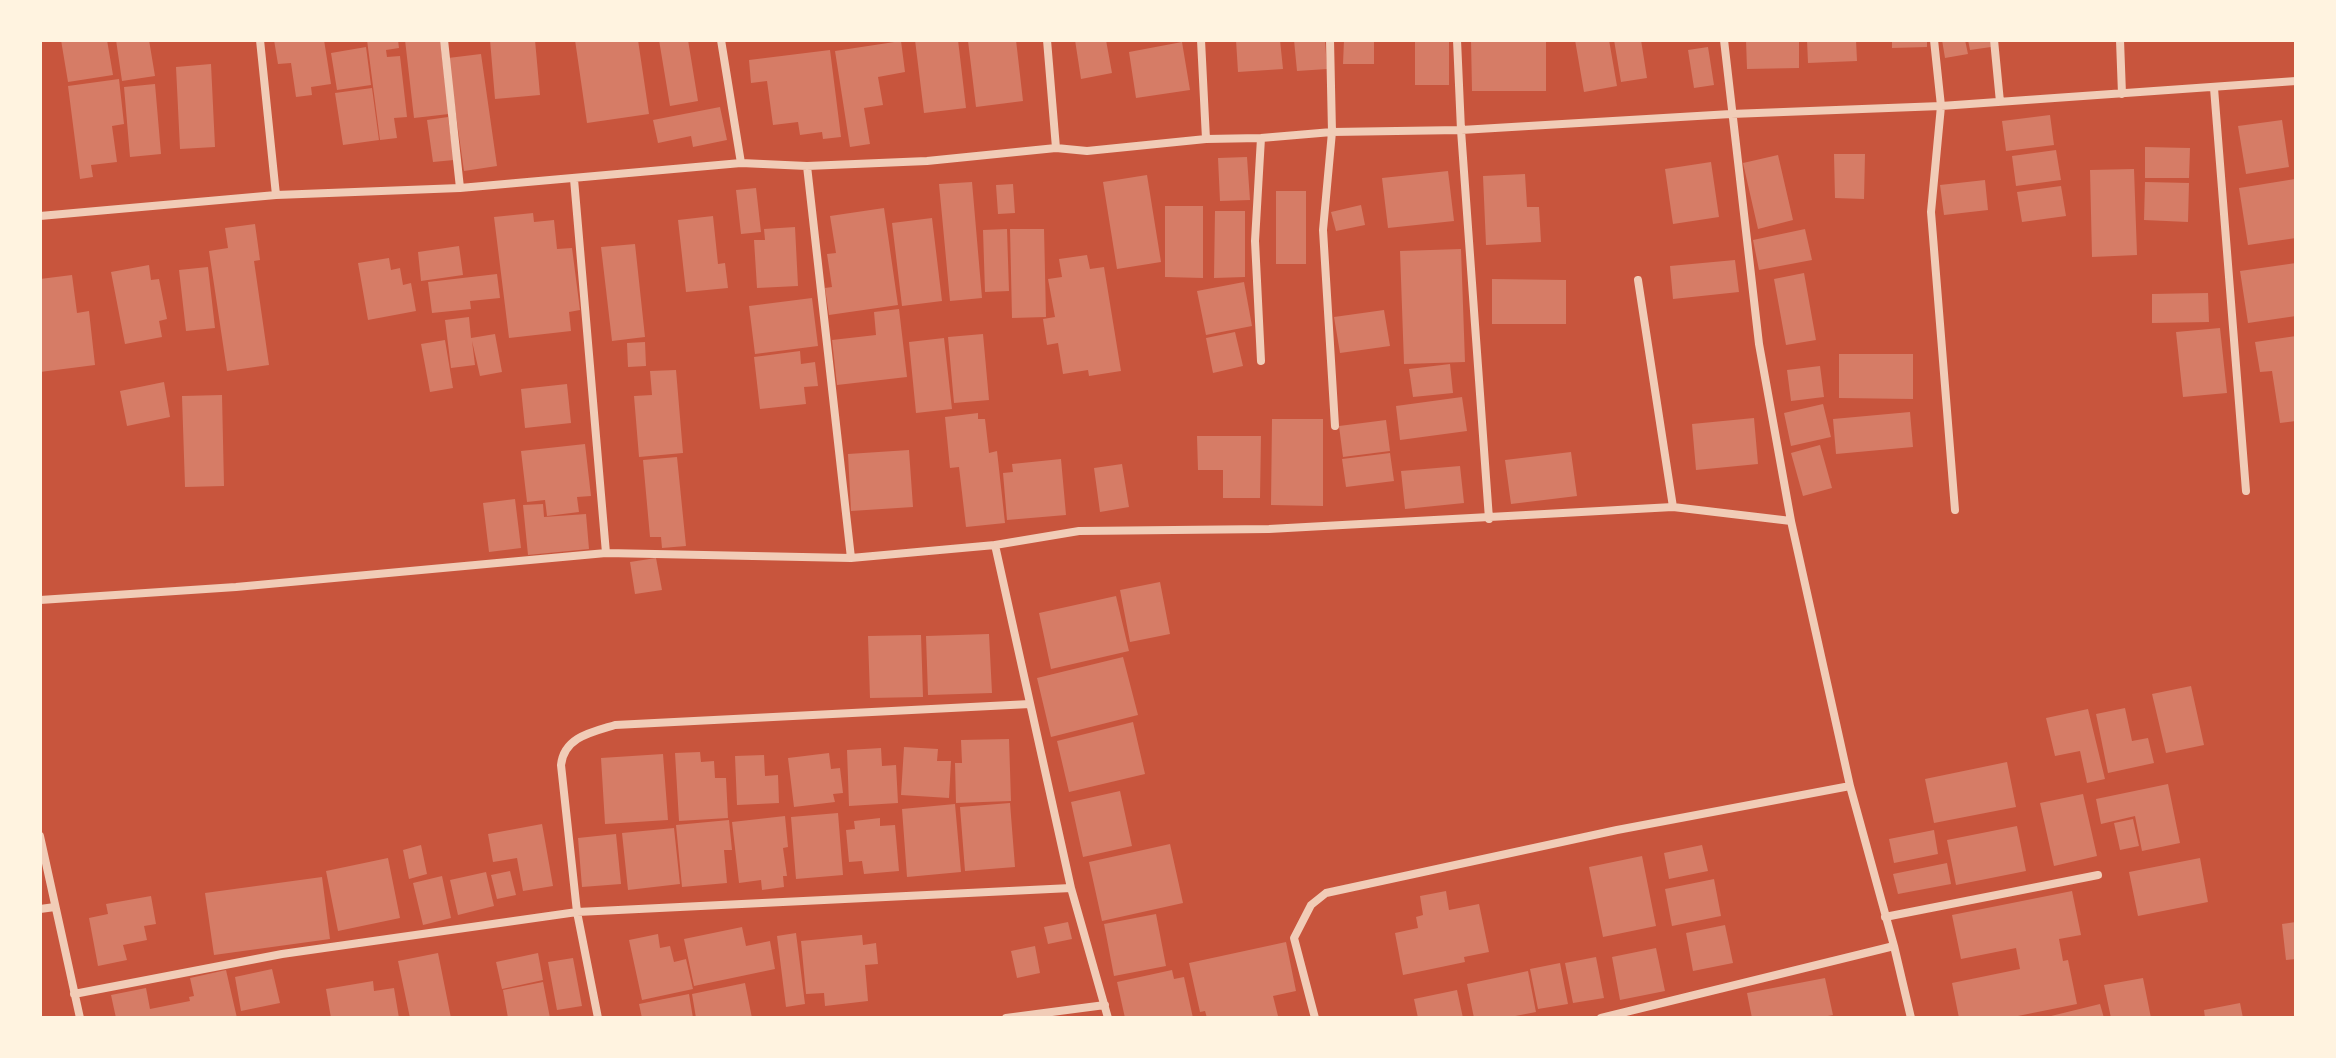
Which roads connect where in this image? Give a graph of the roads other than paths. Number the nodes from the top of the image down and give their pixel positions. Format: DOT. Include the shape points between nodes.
graph roads {
  1 [pos="260,40"];
  2 [pos="444,40"];
  3 [pos="721,40"];
  4 [pos="1047,40"];
  5 [pos="1201,40"];
  6 [pos="1330,40"];
  7 [pos="1457,40"];
  8 [pos="1724,40"];
  9 [pos="1934,40"];
  10 [pos="1994,40"];
  11 [pos="2120,40"];
  12 [pos="2296,81"];
  13 [pos="2214,88"];
  14 [pos="2122,94"];
  15 [pos="2000,102"];
  16 [pos="1941,106"];
  17 [pos="1731,114"];
  18 [pos="1461,130"];
  19 [pos="1332,132"];
  20 [pos="1261,138"];
  21 [pos="1206,139"];
  22 [pos="1056,148"];
  23 [pos="741,163"];
  24 [pos="807,166"];
  25 [pos="574,179"];
  26 [pos="460,188"];
  27 [pos="276,195"];
  28 [pos="40,216"];
  29 [pos="1638,280"];
  30 [pos="1261,361"];
  31 [pos="1335,426"];
  32 [pos="2246,491"];
  33 [pos="1673,507"];
  34 [pos="1955,510"];
  35 [pos="1489,519"];
  36 [pos="1791,521"];
  37 [pos="995,545"];
  38 [pos="606,553"];
  39 [pos="851,558"];
  40 [pos="40,600"];
  41 [pos="1030,704"];
  42 [pos="1850,786"];
  43 [pos="40,836"];
  44 [pos="2098,875"];
  45 [pos="1071,888"];
  46 [pos="55,907"];
  47 [pos="40,909"];
  48 [pos="577,912"];
  49 [pos="1885,917"];
  50 [pos="1894,946"];
  51 [pos="74,994"];
  52 [pos="1105,1005"];
  53 [pos="80,1018"];
  54 [pos="598,1018"];
  55 [pos="1006,1018"];
  56 [pos="1108,1018"];
  57 [pos="1315,1018"];
  58 [pos="1601,1018"];
  59 [pos="1911,1018"];
  1 -- 27 [label="street"];
  2 -- 26 [label="street"];
  3 -- 23 [label="street"];
  4 -- 22 [label="street"];
  5 -- 21 [label="street"];
  6 -- 19 [label="street"];
  7 -- 18 [label="street"];
  8 -- 17 [label="street"];
  9 -- 16 [label="street"];
  10 -- 15 [label="street"];
  11 -- 14 [label="street"];
  12 -- 13 [label="street"];
  13 -- 14 [label="street"];
  13 -- 32 [label="street"];
  14 -- 15 [label="street"];
  15 -- 16 [label="street"];
  16 -- 17 [label="street"];
  16 -- 34 [label="street" via="1931,212"];
  17 -- 18 [label="street"];
  17 -- 36 [label="street" via="1759,344"];
  18 -- 19 [label="street"];
  18 -- 35 [label="street"];
  19 -- 20 [label="street"];
  19 -- 31 [label="street" via="1323,230"];
  20 -- 21 [label="street"];
  20 -- 30 [label="street" via="1255,241"];
  21 -- 22 [label="street" via="1087,151"];
  22 -- 24 [label="street"];
  23 -- 24 [label="street"];
  23 -- 25 [label="street"];
  24 -- 39 [label="street"];
  25 -- 26 [label="street"];
  25 -- 38 [label="street"];
  26 -- 27 [label="street"];
  27 -- 28 [label="street"];
  29 -- 33 [label="street"];
  33 -- 35 [label="street"];
  33 -- 36 [label="street"];
  35 -- 37 [label="street" via="1079,531"];
  36 -- 42 [label="street"];
  37 -- 39 [label="street"];
  37 -- 41 [label="street"];
  38 -- 39 [label="street"];
  38 -- 40 [label="street"];
  41 -- 45 [label="street"];
  41 -- 48 [label="street" via="615,725 584,735 567,747 561,765"];
  42 -- 49 [label="street"];
  42 -- 57 [label="street" via="1326,893 1311,905 1294,938"];
  43 -- 46 [label="street"];
  44 -- 49 [label="street"];
  45 -- 48 [label="street"];
  45 -- 52 [label="street"];
  46 -- 47 [label="street"];
  46 -- 51 [label="street"];
  48 -- 51 [label="street" via="282,954"];
  48 -- 54 [label="street"];
  49 -- 50 [label="street"];
  50 -- 58 [label="street"];
  50 -- 59 [label="street"];
  51 -- 53 [label="street"];
  52 -- 55 [label="street"];
  52 -- 56 [label="street"];
}
